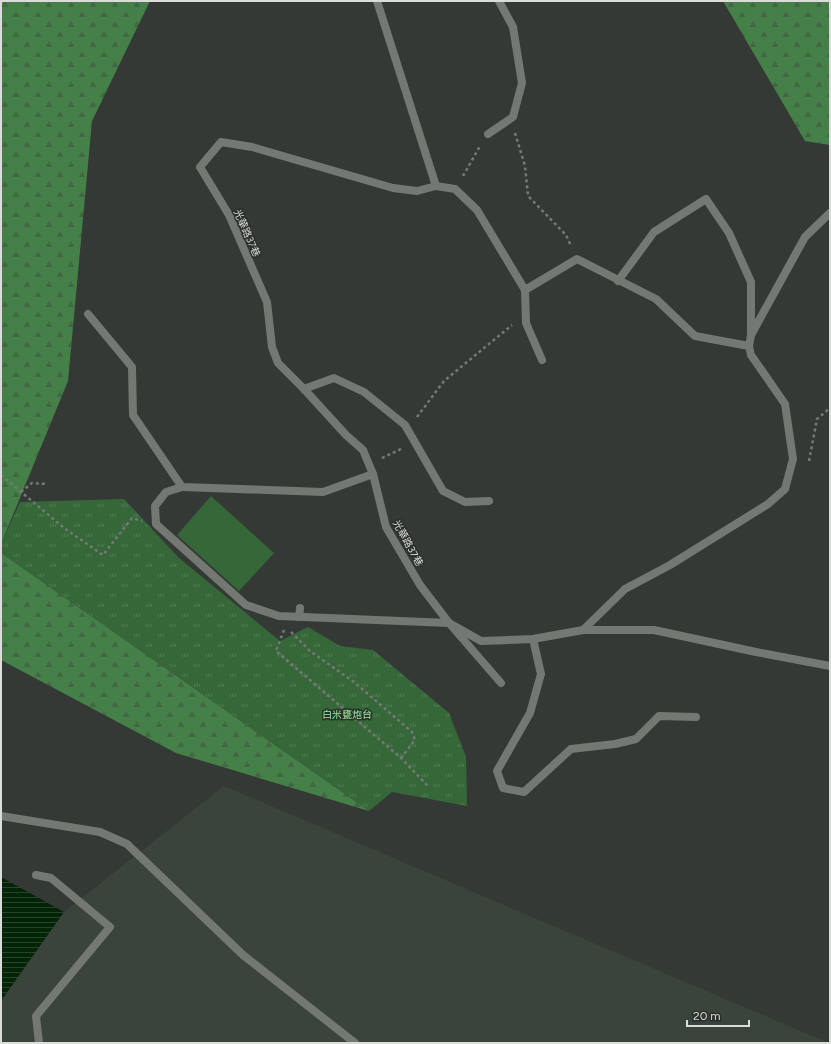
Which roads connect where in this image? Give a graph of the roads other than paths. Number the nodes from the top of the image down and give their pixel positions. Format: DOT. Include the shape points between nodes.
graph roads {
  1 [pos="377,1"];
  2 [pos="498,1"];
  3 [pos="488,134"];
  4 [pos="436,186"];
  5 [pos="830,213"];
  6 [pos="618,281"];
  7 [pos="524,290"];
  8 [pos="88,314"];
  9 [pos="751,335"];
  10 [pos="749,346"];
  11 [pos="542,360"];
  12 [pos="304,389"];
  13 [pos="373,474"];
  14 [pos="182,487"];
  15 [pos="489,500"];
  16 [pos="300,608"];
  17 [pos="300,616"];
  18 [pos="450,623"];
  19 [pos="583,630"];
  20 [pos="533,639"];
  21 [pos="830,666"];
  22 [pos="502,682"];
  23 [pos="696,717"];
  24 [pos="1,816"];
  25 [pos="36,875"];
  26 [pos="39,1043"];
  27 [pos="355,1043"];
  1 -- 4 [label="street"];
  2 -- 3 [label="street" via="513,27 522,83 513,117"];
  4 -- 7 [label="street" via="455,189 477,210"];
  4 -- 12 [label="street, 光華路37巷" via="417,191 393,188 252,147 220,142 200,167 229,215 267,302 272,347 278,363"];
  5 -- 9 [label="street" via="805,237"];
  6 -- 7 [label="street" via="577,259"];
  6 -- 9 [label="street" via="654,232 706,200 729,233 752,282"];
  6 -- 10 [label="street" via="656,299 694,336"];
  7 -- 11 [label="street" via="526,323"];
  8 -- 14 [label="street" via="132,367 133,415"];
  9 -- 10 [label="street"];
  10 -- 19 [label="street" via="751,355 785,404 793,459 785,489 768,504 670,565 625,589"];
  12 -- 13 [label="street, 光華路37巷" via="363,450"];
  12 -- 15 [label="street" via="334,378 364,392 405,425 443,491 465,502"];
  13 -- 14 [label="street" via="323,492"];
  13 -- 18 [label="street, 光華路37巷" via="386,527 420,585"];
  14 -- 17 [label="street" via="166,492 154,506 156,524 246,605 279,616"];
  16 -- 17 [label="street"];
  17 -- 18 [label="street"];
  18 -- 20 [label="street" via="482,641"];
  18 -- 22 [label="street, 光華路37巷"];
  19 -- 20 [label="street"];
  19 -- 21 [label="street" via="654,630"];
  20 -- 23 [label="street" via="540,674 530,713 497,771 503,788 524,792 571,749 636,739 659,716"];
  24 -- 27 [label="street" via="100,832 127,844 243,955"];
  25 -- 26 [label="street" via="51,878 110,927 36,1016"];
}
